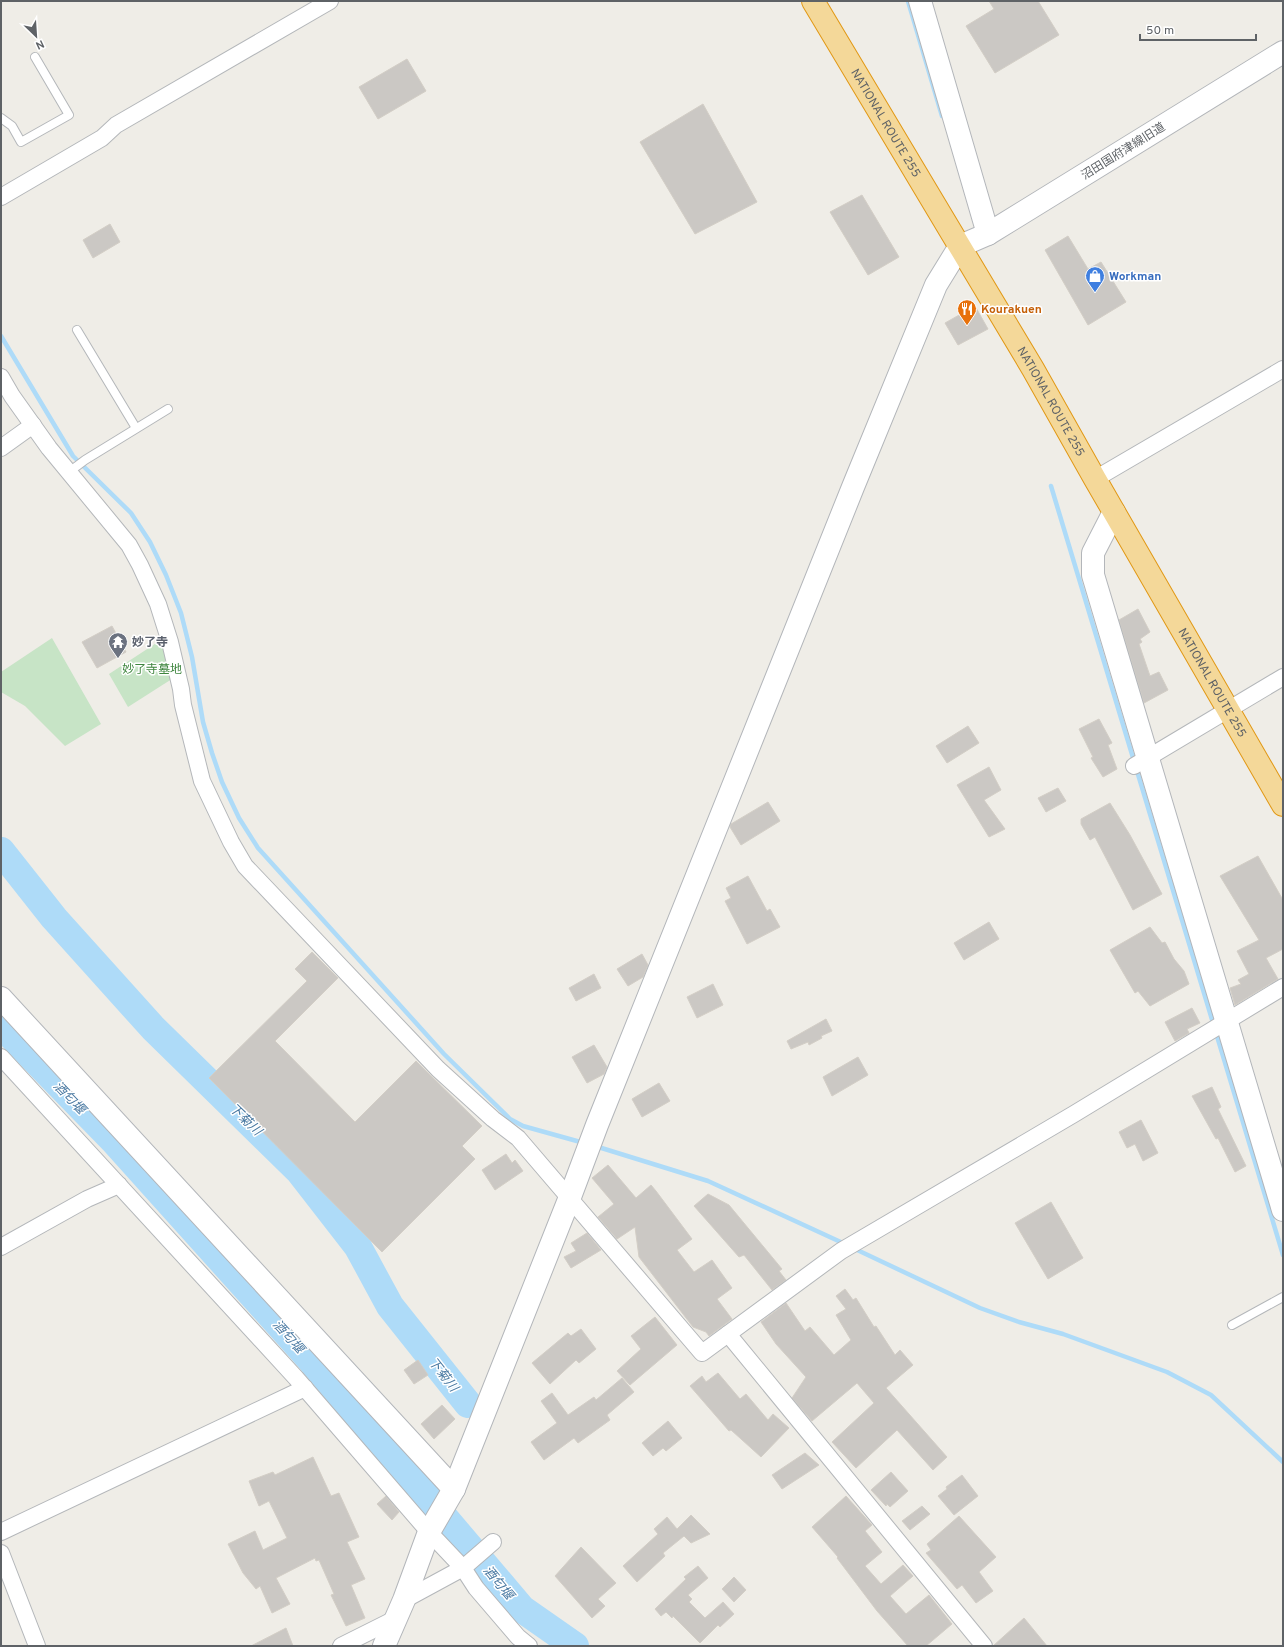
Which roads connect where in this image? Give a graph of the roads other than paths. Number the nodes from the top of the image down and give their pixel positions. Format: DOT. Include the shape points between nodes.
graph roads {
  1 [pos="330,1"];
  2 [pos="813,1"];
  3 [pos="920,1"];
  4 [pos="1283,52"];
  5 [pos="35,57"];
  6 [pos="1,118"];
  7 [pos="1,197"];
  8 [pos="988,234"];
  9 [pos="960,246"];
  10 [pos="77,330"];
  11 [pos="1283,369"];
  12 [pos="1,377"];
  13 [pos="168,409"];
  14 [pos="33,425"];
  15 [pos="136,428"];
  16 [pos="1,448"];
  17 [pos="71,470"];
  18 [pos="1095,479"];
  19 [pos="1114,512"];
  20 [pos="1283,677"];
  21 [pos="1227,710"];
  22 [pos="1143,761"];
  23 [pos="1283,805"];
  24 [pos="1283,987"];
  25 [pos="1,998"];
  26 [pos="1227,1020"];
  27 [pos="1,1057"];
  28 [pos="119,1185"];
  29 [pos="570,1197"];
  30 [pos="1283,1210"];
  31 [pos="1,1247"];
  32 [pos="1283,1297"];
  33 [pos="1232,1325"];
  34 [pos="728,1334"];
  35 [pos="305,1388"];
  36 [pos="454,1489"];
  37 [pos="1,1532"];
  38 [pos="429,1532"];
  39 [pos="494,1542"];
  40 [pos="1,1553"];
  41 [pos="463,1568"];
  42 [pos="400,1609"];
  43 [pos="37,1646"];
  44 [pos="341,1646"];
  45 [pos="384,1646"];
  46 [pos="529,1646"];
  47 [pos="984,1646"];
  1 -- 7 [label="street" via="116,125 102,138"];
  2 -- 9 [label="highway, NATIONAL ROUTE 255"];
  3 -- 8 [label="street"];
  4 -- 8 [label="street, 沼田国府津線旧道"];
  5 -- 6 [label="lane" via="69,115 21,142 12,126"];
  8 -- 9 [label="street, 沼田国府津線旧道"];
  9 -- 18 [label="highway, NATIONAL ROUTE 255"];
  9 -- 29 [label="street" via="936,285 885,408"];
  10 -- 15 [label="lane"];
  11 -- 18 [label="street"];
  12 -- 14 [label="street"];
  13 -- 15 [label="lane"];
  14 -- 16 [label="street"];
  14 -- 17 [label="street"];
  15 -- 17 [label="lane"];
  17 -- 29 [label="street" via="129,545 158,604 170,642 202,782 245,866 438,1069 518,1138"];
  18 -- 19 [label="highway, NATIONAL ROUTE 255"];
  19 -- 21 [label="highway, NATIONAL ROUTE 255"];
  19 -- 22 [label="street" via="1093,553 1093,575"];
  20 -- 21 [label="street"];
  21 -- 22 [label="street"];
  21 -- 23 [label="highway, NATIONAL ROUTE 255"];
  22 -- 26 [label="street"];
  24 -- 26 [label="street"];
  25 -- 36 [label="street"];
  26 -- 30 [label="street"];
  26 -- 34 [label="street" via="1061,1122 841,1251"];
  27 -- 28 [label="street"];
  28 -- 31 [label="street" via="87,1199"];
  28 -- 35 [label="street"];
  29 -- 34 [label="street" via="702,1354"];
  29 -- 36 [label="street"];
  32 -- 33 [label="lane"];
  34 -- 47 [label="street"];
  35 -- 37 [label="street"];
  35 -- 38 [label="street"];
  36 -- 38 [label="street"];
  38 -- 41 [label="street"];
  38 -- 42 [label="street"];
  39 -- 41 [label="street"];
  40 -- 43 [label="street"];
  41 -- 42 [label="street"];
  41 -- 46 [label="street" via="490,1604"];
  42 -- 44 [label="street"];
  42 -- 45 [label="street"];
}
